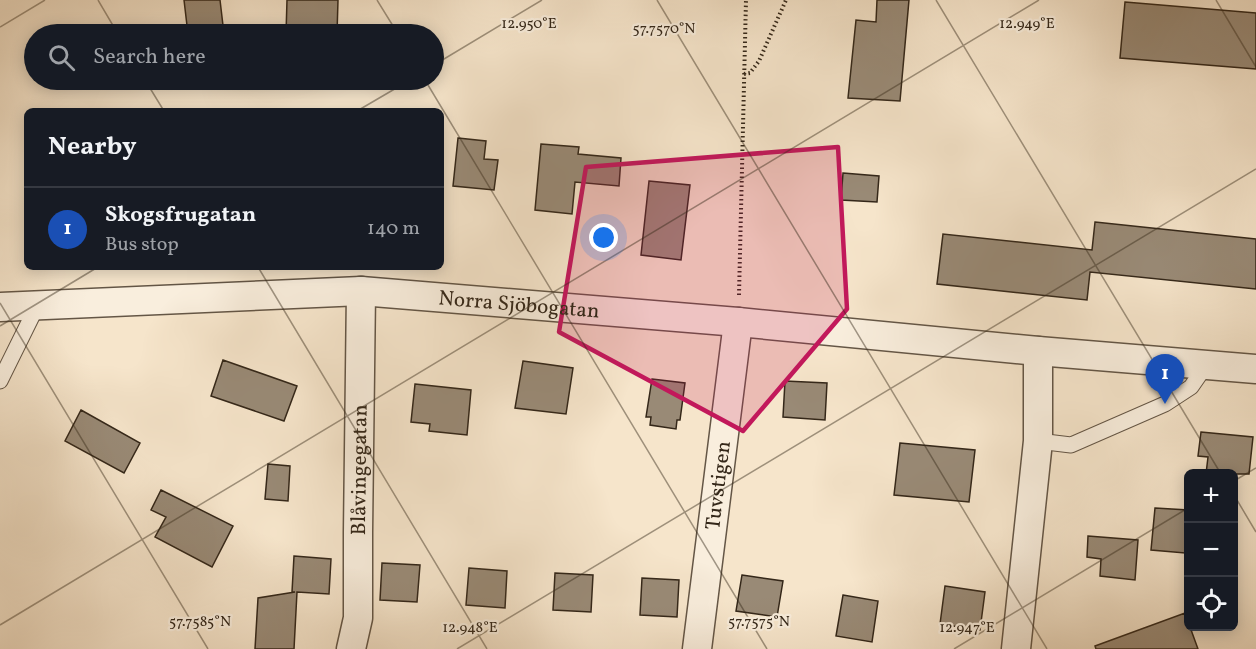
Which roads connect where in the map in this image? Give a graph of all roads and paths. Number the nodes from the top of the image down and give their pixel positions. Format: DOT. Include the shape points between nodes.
graph roads {
  1 [pos="746,0"];
  2 [pos="786,0"];
  3 [pos="744,74"];
  4 [pos="361,291"];
  5 [pos="37,306"];
  6 [pos="0,307"];
  7 [pos="738,322"];
  8 [pos="1038,351"];
  9 [pos="1207,364"];
  10 [pos="1256,369"];
  11 [pos="0,381"];
  12 [pos="1038,441"];
  13 [pos="351,649"];
  14 [pos="697,649"];
  15 [pos="1016,649"];
  1 -- 3 [label="path"];
  2 -- 3 [label="path" via="759,61 750,73"];
  3 -- 7 [label="path"];
  4 -- 5 [label="street, Norra Sjöbogatan"];
  4 -- 7 [label="street, Norra Sjöbogatan"];
  4 -- 13 [label="street, Blåvingegatan" via="358,618"];
  5 -- 6 [label="street, Norra Sjöbogatan"];
  5 -- 11 [label="lane"];
  7 -- 8 [label="street, Norra Sjöbogatan"];
  7 -- 14 [label="street, Tuvstigen"];
  8 -- 9 [label="street, Norra Sjöbogatan"];
  8 -- 12 [label="street"];
  9 -- 10 [label="street, Norra Sjöbogatan"];
  9 -- 12 [label="lane" via="1191,387 1165,404 1071,445"];
  12 -- 15 [label="street"];
}
